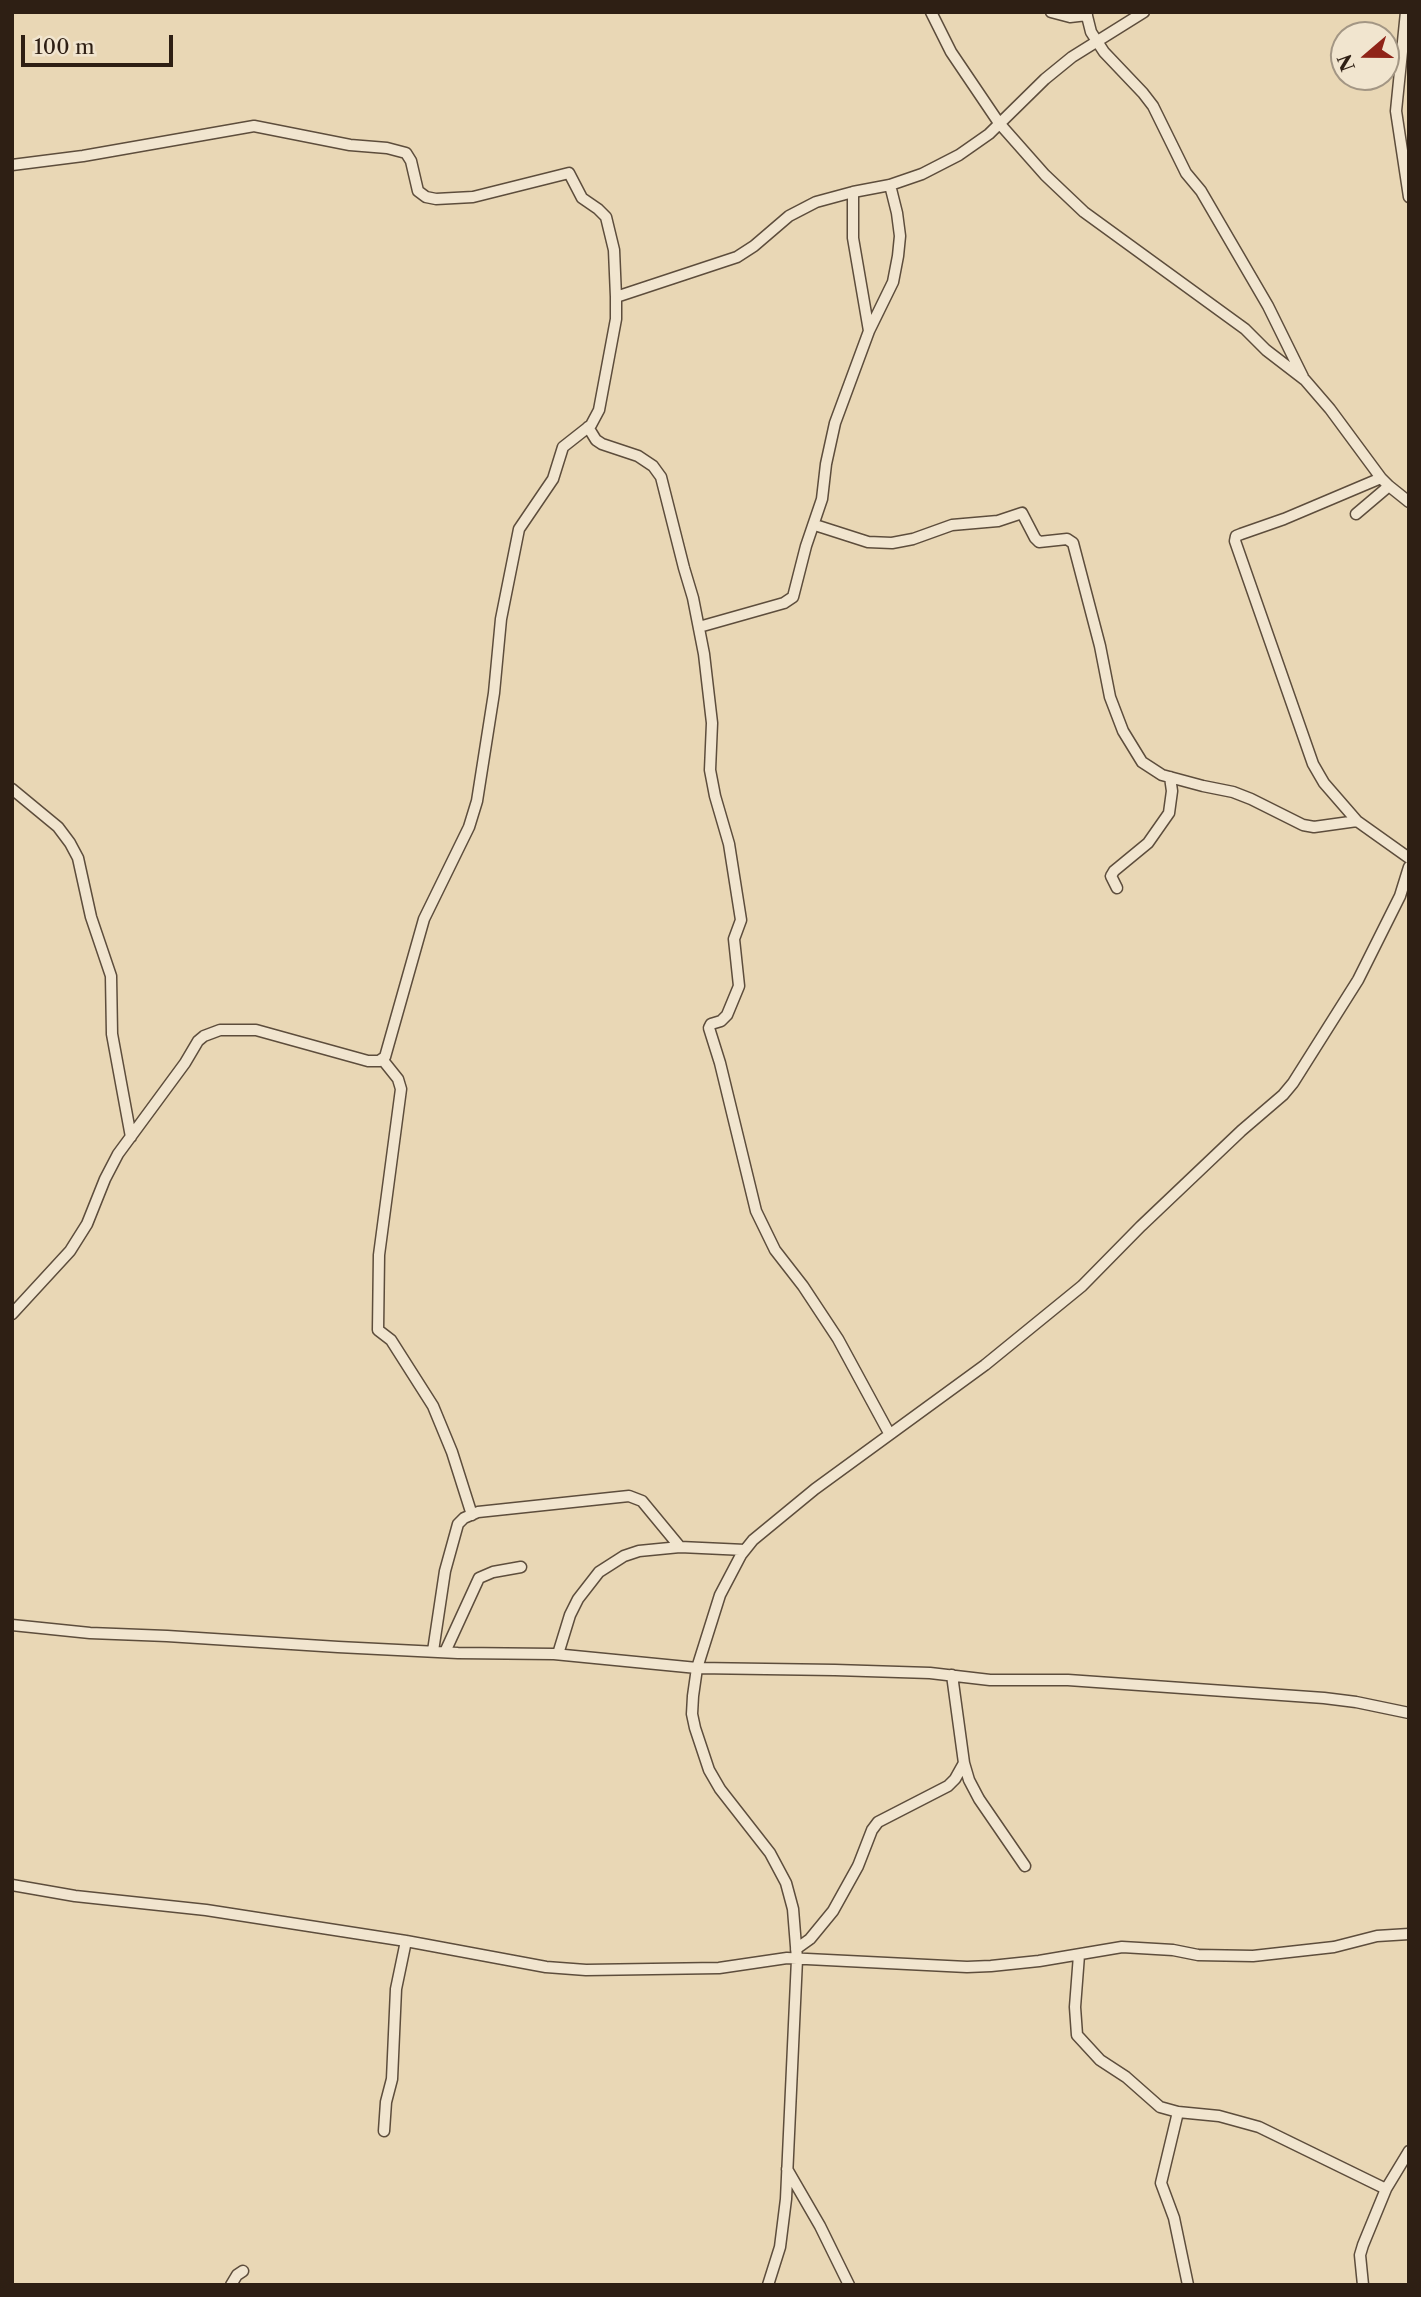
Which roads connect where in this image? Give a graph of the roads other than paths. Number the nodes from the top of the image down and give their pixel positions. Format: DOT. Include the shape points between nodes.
graph roads {
  1 [pos="931,12"];
  2 [pos="1051,12"];
  3 [pos="1144,12"];
  4 [pos="1406,12"];
  5 [pos="1086,14"];
  6 [pos="1097,42"];
  7 [pos="999,123"];
  8 [pos="12,165"];
  9 [pos="890,185"];
  10 [pos="853,192"];
  11 [pos="1409,197"];
  12 [pos="616,297"];
  13 [pos="869,331"];
  14 [pos="1305,380"];
  15 [pos="588,427"];
  16 [pos="1385,482"];
  17 [pos="1409,502"];
  18 [pos="1356,514"];
  19 [pos="814,525"];
  20 [pos="699,627"];
  21 [pos="1170,777"];
  22 [pos="12,789"];
  23 [pos="1357,821"];
  24 [pos="1409,858"];
  25 [pos="1409,867"];
  26 [pos="1116,888"];
  27 [pos="382,1059"];
  28 [pos="131,1137"];
  29 [pos="12,1314"];
  30 [pos="889,1433"];
  31 [pos="472,1515"];
  32 [pos="680,1547"];
  33 [pos="745,1550"];
  34 [pos="521,1567"];
  35 [pos="12,1625"];
  36 [pos="439,1652"];
  37 [pos="558,1654"];
  38 [pos="696,1668"];
  39 [pos="953,1675"];
  40 [pos="1409,1713"];
  41 [pos="964,1763"];
  42 [pos="1025,1866"];
  43 [pos="12,1885"];
  44 [pos="1409,1934"];
  45 [pos="406,1941"];
  46 [pos="797,1954"];
  47 [pos="1079,1955"];
  48 [pos="1178,2112"];
  49 [pos="384,2131"];
  50 [pos="1409,2151"];
  51 [pos="787,2169"];
  52 [pos="1387,2189"];
  53 [pos="243,2271"];
  54 [pos="231,2285"];
  55 [pos="768,2285"];
  56 [pos="849,2285"];
  57 [pos="1188,2285"];
  58 [pos="1363,2285"];
  1 -- 7 [label="street" via="951,52"];
  2 -- 5 [label="street" via="1070,17"];
  3 -- 6 [label="street"];
  4 -- 11 [label="street" via="1396,111"];
  5 -- 6 [label="street"];
  6 -- 7 [label="street" via="1045,79"];
  6 -- 14 [label="street" via="1153,106 1182,164 1286,337"];
  7 -- 9 [label="street" via="959,155"];
  7 -- 14 [label="street" via="1084,212 1245,328"];
  8 -- 12 [label="street" via="254,126 406,153 418,191 436,200 473,197 569,173 582,198 606,217 614,250"];
  9 -- 10 [label="street"];
  9 -- 13 [label="street" via="900,236 898,256 893,282"];
  10 -- 12 [label="street" via="800,209 737,257"];
  10 -- 13 [label="street" via="853,238"];
  12 -- 15 [label="street" via="603,398"];
  13 -- 19 [label="street" via="835,423"];
  14 -- 16 [label="street"];
  15 -- 20 [label="street" via="596,440 638,456 661,477"];
  15 -- 27 [label="street" via="563,447 553,479 519,529 501,619 477,801 424,919"];
  16 -- 17 [label="street"];
  16 -- 18 [label="street"];
  16 -- 23 [label="street" via="1235,539 1313,764"];
  19 -- 20 [label="street" via="791,600"];
  19 -- 21 [label="street" via="869,542 892,543 952,525 1021,513 1039,542 1071,541 1120,723 1142,762"];
  20 -- 30 [label="street" via="712,723 710,770 729,844 741,920 734,939 739,986 727,1015 711,1024 710,1033 755,1211 775,1250 838,1339"];
  21 -- 23 [label="street" via="1233,792 1303,825"];
  21 -- 26 [label="street" via="1169,813 1147,843 1114,871 1111,876"];
  22 -- 28 [label="street" via="58,827 78,858 111,976 112,1034"];
  23 -- 24 [label="street"];
  25 -- 30 [label="street" via="1400,896 1358,980 1283,1095 1082,1286"];
  27 -- 28 [label="street" via="368,1061 256,1030 212,1032 198,1041"];
  27 -- 31 [label="street" via="401,1089 379,1255 377,1330 391,1340 433,1406"];
  28 -- 29 [label="street" via="70,1251"];
  30 -- 33 [label="street" via="787,1511"];
  31 -- 32 [label="street" via="629,1496 642,1501"];
  31 -- 36 [label="street" via="458,1524 451,1547 443,1581"];
  32 -- 33 [label="street"];
  32 -- 37 [label="street" via="639,1551 599,1572 570,1615"];
  33 -- 38 [label="street" via="720,1595"];
  34 -- 36 [label="street" via="479,1578"];
  35 -- 36 [label="street"];
  36 -- 37 [label="street"];
  37 -- 38 [label="street"];
  38 -- 39 [label="street"];
  38 -- 46 [label="street" via="692,1714 704,1755 720,1789 770,1853 786,1883"];
  39 -- 40 [label="street" via="1284,1694"];
  39 -- 41 [label="street"];
  41 -- 42 [label="street" via="972,1788"];
  41 -- 46 [label="street" via="948,1786 878,1822 833,1911"];
  43 -- 45 [label="street"];
  44 -- 47 [label="street" via="1254,1956 1122,1947"];
  45 -- 46 [label="street" via="586,1970 719,1968"];
  45 -- 49 [label="street" via="396,1989 392,2079"];
  46 -- 47 [label="street" via="967,1967"];
  46 -- 51 [label="street"];
  47 -- 48 [label="street" via="1077,2035 1100,2060 1160,2107"];
  48 -- 52 [label="street" via="1219,2116 1259,2127"];
  48 -- 57 [label="street" via="1161,2183 1174,2218"];
  50 -- 52 [label="street"];
  51 -- 55 [label="street" via="780,2247"];
  51 -- 56 [label="street"];
  52 -- 58 [label="street" via="1360,2255"];
  53 -- 54 [label="street"];
}
